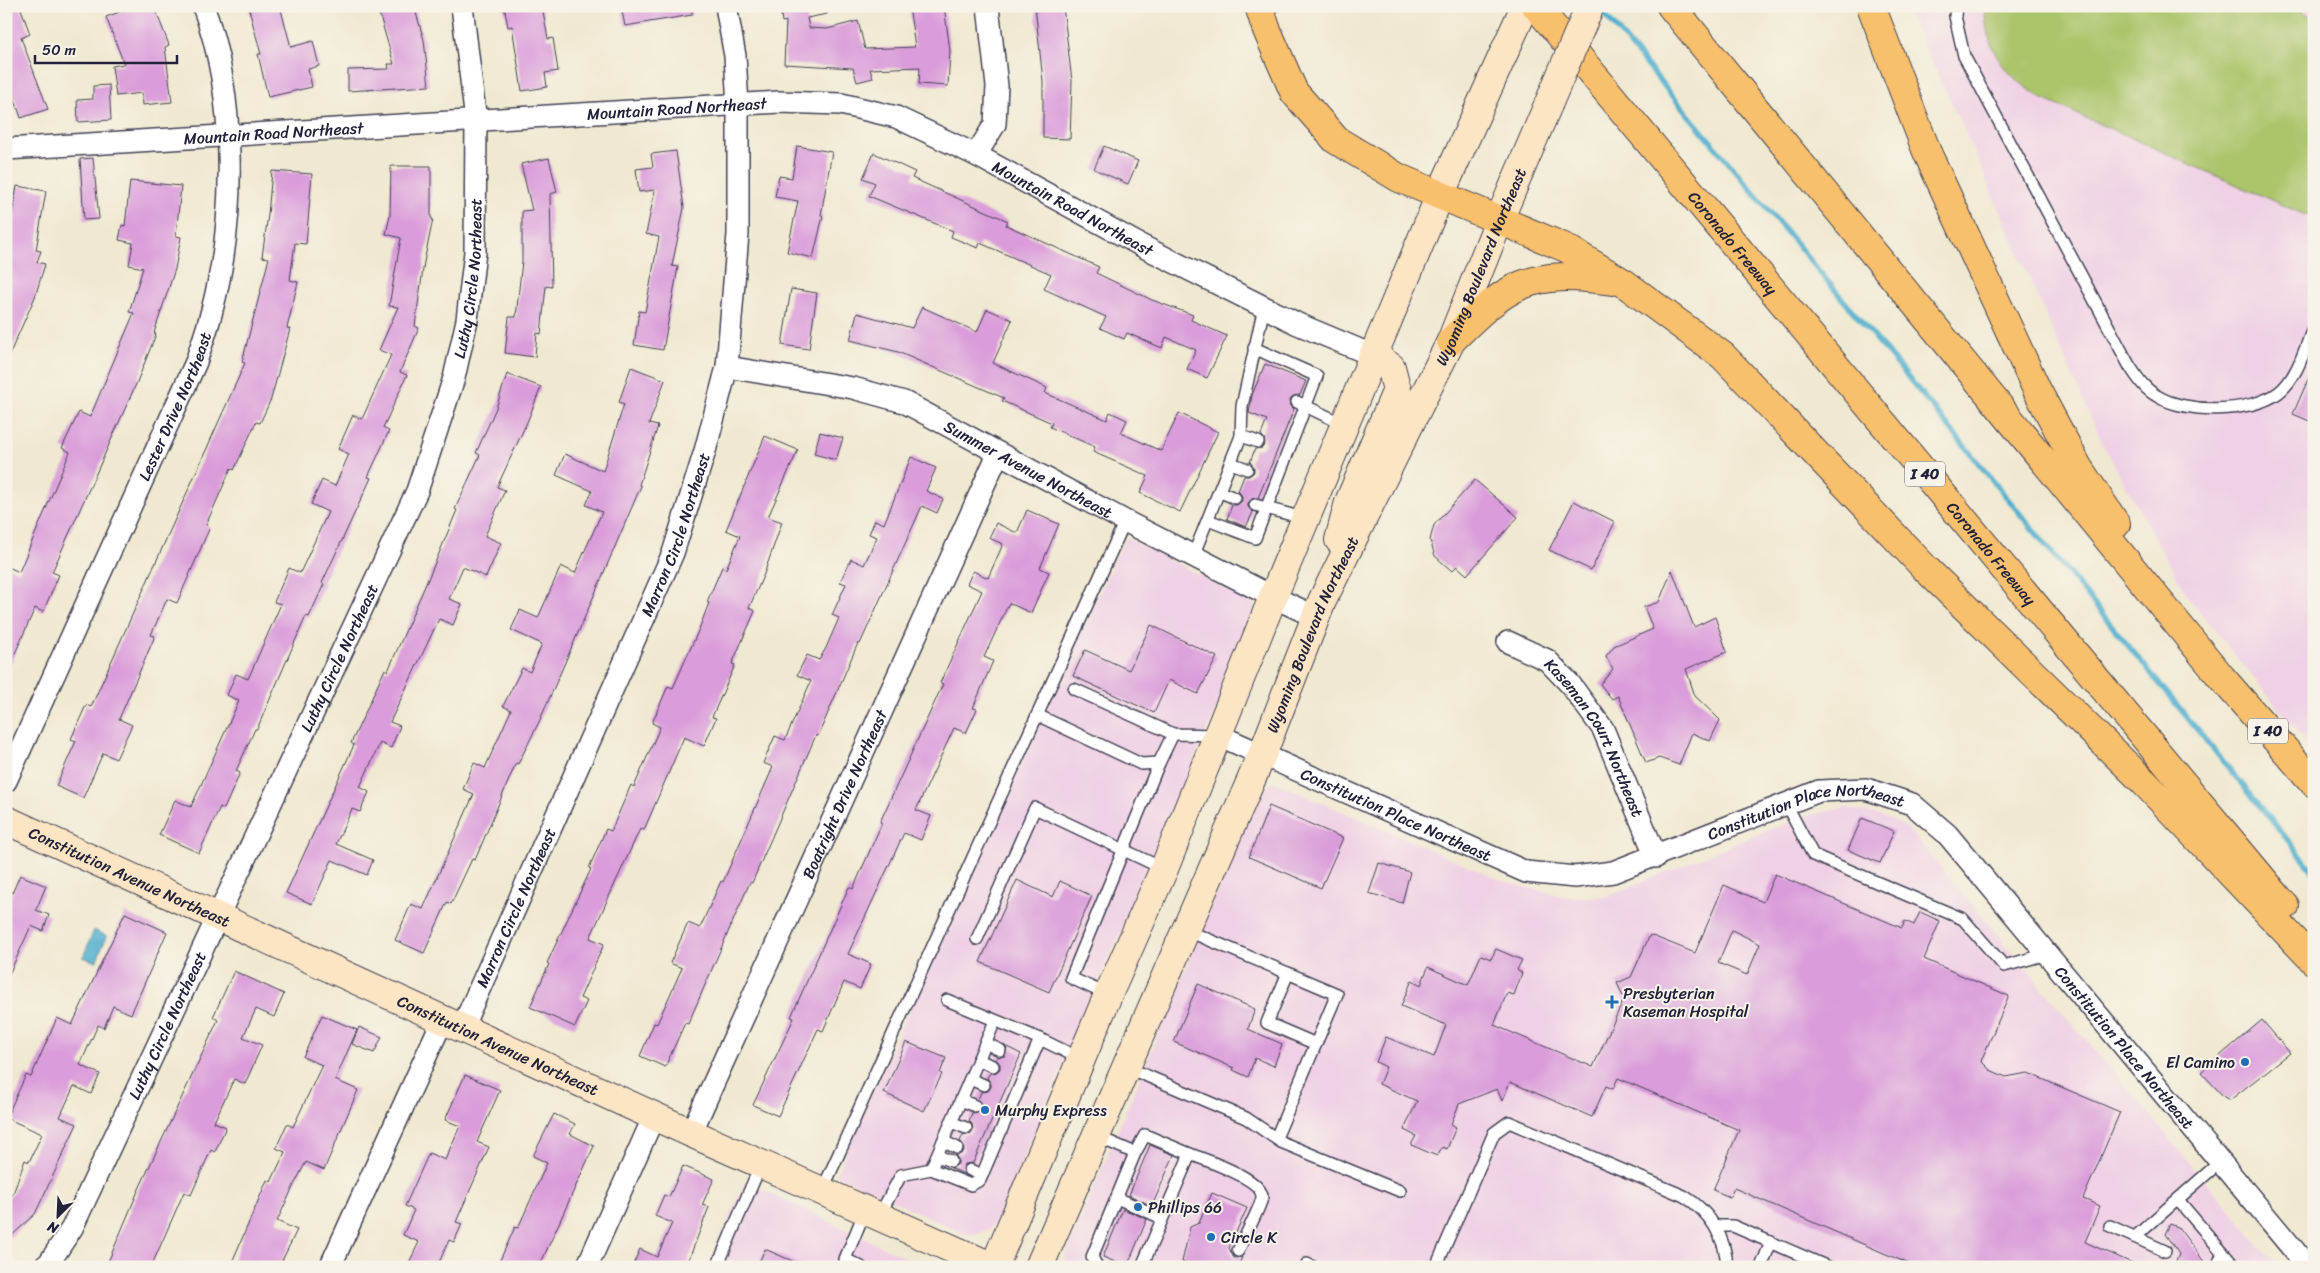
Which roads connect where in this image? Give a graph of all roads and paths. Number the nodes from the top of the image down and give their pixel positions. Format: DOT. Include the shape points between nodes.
graph roads {
  1 [pos="203,6"];
  2 [pos="462,6"];
  3 [pos="726,6"];
  4 [pos="988,6"];
  5 [pos="1260,6"];
  6 [pos="1525,6"];
  7 [pos="1536,6"];
  8 [pos="1590,6"];
  9 [pos="1671,6"];
  10 [pos="1871,6"];
  11 [pos="1956,6"];
  12 [pos="738,105"];
  13 [pos="476,121"];
  14 [pos="227,135"];
  15 [pos="6,149"];
  16 [pos="976,155"];
  17 [pos="1440,195"];
  18 [pos="1500,218"];
  19 [pos="1624,283"];
  20 [pos="1264,307"];
  21 [pos="2314,326"];
  22 [pos="1451,341"];
  23 [pos="1254,348"];
  24 [pos="1374,356"];
  25 [pos="727,367"];
  26 [pos="1301,404"];
  27 [pos="1345,425"];
  28 [pos="1241,436"];
  29 [pos="1258,442"];
  30 [pos="998,454"];
  31 [pos="1231,462"];
  32 [pos="1247,468"];
  33 [pos="1220,492"];
  34 [pos="1236,498"];
  35 [pos="1261,507"];
  36 [pos="1208,520"];
  37 [pos="1126,521"];
  38 [pos="1305,521"];
  39 [pos="1193,556"];
  40 [pos="1273,597"];
  41 [pos="1319,609"];
  42 [pos="1508,642"];
  43 [pos="2222,678"];
  44 [pos="1074,689"];
  45 [pos="1036,715"];
  46 [pos="1173,734"];
  47 [pos="1218,735"];
  48 [pos="1262,755"];
  49 [pos="1159,763"];
  50 [pos="6,781"];
  51 [pos="2314,783"];
  52 [pos="1786,804"];
  53 [pos="6,820"];
  54 [pos="1123,850"];
  55 [pos="1656,857"];
  56 [pos="1164,870"];
  57 [pos="219,918"];
  58 [pos="1186,929"];
  59 [pos="977,940"];
  60 [pos="2314,941"];
  61 [pos="2047,954"];
  62 [pos="2314,961"];
  63 [pos="1288,973"];
  64 [pos="1108,995"];
  65 [pos="947,1000"];
  66 [pos="995,1020"];
  67 [pos="452,1024"];
  68 [pos="1040,1039"];
  69 [pos="985,1044"];
  70 [pos="1316,1044"];
  71 [pos="1000,1050"];
  72 [pos="1019,1058"];
  73 [pos="1081,1059"];
  74 [pos="978,1060"];
  75 [pos="1030,1062"];
  76 [pos="993,1066"];
  77 [pos="1126,1067"];
  78 [pos="1012,1074"];
  79 [pos="970,1079"];
  80 [pos="1023,1079"];
  81 [pos="984,1085"];
  82 [pos="1004,1094"];
  83 [pos="1015,1099"];
  84 [pos="961,1100"];
  85 [pos="975,1106"];
  86 [pos="994,1114"];
  87 [pos="654,1116"];
  88 [pos="1006,1120"];
  89 [pos="952,1122"];
  90 [pos="966,1128"];
  91 [pos="691,1133"];
  92 [pos="985,1136"];
  93 [pos="1096,1136"];
  94 [pos="1276,1138"];
  95 [pos="943,1141"];
  96 [pos="997,1141"];
  97 [pos="957,1148"];
  98 [pos="1136,1153"];
  99 [pos="1190,1154"];
  100 [pos="937,1156"];
  101 [pos="976,1156"];
  102 [pos="951,1161"];
  103 [pos="988,1162"];
  104 [pos="2220,1162"];
  105 [pos="761,1164"];
  106 [pos="932,1169"];
  107 [pos="970,1170"];
  108 [pos="982,1175"];
  109 [pos="822,1191"];
  110 [pos="1400,1191"];
  111 [pos="1117,1198"];
  112 [pos="2178,1200"];
  113 [pos="872,1213"];
  114 [pos="1162,1218"];
  115 [pos="1715,1226"];
  116 [pos="2110,1226"];
  117 [pos="2135,1237"];
  118 [pos="1771,1242"];
  119 [pos="1238,1251"];
  120 [pos="2165,1251"];
  121 [pos="2223,1253"];
  122 [pos="44,1267"];
  123 [pos="330,1267"];
  124 [pos="587,1267"];
  125 [pos="717,1267"];
  126 [pos="861,1267"];
  127 [pos="993,1267"];
  128 [pos="1039,1267"];
  129 [pos="1097,1267"];
  130 [pos="1144,1267"];
  131 [pos="1436,1267"];
  132 [pos="1727,1267"];
  133 [pos="1761,1267"];
  134 [pos="1828,1267"];
  135 [pos="2217,1267"];
  136 [pos="2235,1267"];
  137 [pos="2308,1267"];
  1 -- 14 [label="street, Lester Drive Northeast" via="221,76"];
  2 -- 13 [label="street, Luthy Circle Northeast"];
  3 -- 12 [label="street, Marron Circle Northeast" via="735,56"];
  4 -- 16 [label="street" via="997,86 995,124"];
  5 -- 17 [label="highway" via="1266,28 1294,92 1336,140 1399,178"];
  6 -- 17 [label="main road"];
  7 -- 60 [label="highway, Coronado Freeway / I 40"];
  8 -- 18 [label="main road, Wyoming Boulevard Northeast, bridge"];
  9 -- 43 [label="highway, I 40"];
  10 -- 43 [label="highway" via="1927,152 2037,390 2078,467"];
  11 -- 21 [label="lane" via="1955,16 1964,56 2129,365 2145,388 2176,406 2232,408 2259,403 2278,393 2292,378"];
  12 -- 13 [label="street, Mountain Road Northeast"];
  12 -- 16 [label="street, Mountain Road Northeast" via="779,102 841,104 896,117"];
  12 -- 25 [label="street, Marron Circle Northeast" via="738,234"];
  13 -- 14 [label="street, Mountain Road Northeast"];
  13 -- 57 [label="street, Luthy Circle Northeast" via="476,252 454,378 436,438 417,491"];
  14 -- 15 [label="street, Mountain Road Northeast"];
  14 -- 50 [label="street, Lester Drive Northeast" via="230,183 221,270 196,362"];
  16 -- 20 [label="street, Mountain Road Northeast" via="1137,243"];
  17 -- 18 [label="highway"];
  17 -- 24 [label="main road"];
  18 -- 19 [label="highway" via="1566,248"];
  18 -- 22 [label="main road, Wyoming Boulevard Northeast"];
  19 -- 22 [label="highway" via="1578,276 1539,278 1507,290"];
  19 -- 62 [label="highway" via="1723,356 1925,568 2143,781"];
  20 -- 23 [label="lane"];
  20 -- 24 [label="street, Mountain Road Northeast"];
  22 -- 41 [label="main road, Wyoming Boulevard Northeast"];
  23 -- 26 [label="lane" via="1317,376"];
  23 -- 28 [label="lane" via="1252,381 1244,407"];
  24 -- 27 [label="main road"];
  24 -- 41 [label="main road" via="1391,367 1397,390 1349,502"];
  25 -- 30 [label="street, Summer Avenue Northeast" via="853,388 904,402"];
  25 -- 67 [label="street, Marron Circle Northeast" via="673,553"];
  26 -- 27 [label="lane"];
  26 -- 35 [label="lane"];
  27 -- 38 [label="main road"];
  28 -- 29 [label="lane"];
  28 -- 31 [label="lane"];
  30 -- 37 [label="street, Summer Avenue Northeast"];
  30 -- 91 [label="street, Boatright Drive Northeast"];
  31 -- 32 [label="lane"];
  31 -- 33 [label="lane"];
  33 -- 34 [label="lane"];
  33 -- 36 [label="lane"];
  35 -- 36 [label="lane" via="1255,538"];
  35 -- 38 [label="lane"];
  36 -- 39 [label="lane"];
  37 -- 39 [label="street, Summer Avenue Northeast"];
  37 -- 45 [label="lane"];
  38 -- 40 [label="main road"];
  39 -- 40 [label="street, Summer Avenue Northeast"];
  40 -- 41 [label="street, Summer Avenue Northeast"];
  40 -- 47 [label="main road"];
  41 -- 48 [label="main road, Wyoming Boulevard Northeast"];
  42 -- 55 [label="street, Kaseman Court Northeast" via="1547,660 1570,684 1603,729"];
  43 -- 51 [label="highway, I 40"];
  44 -- 46 [label="lane"];
  45 -- 49 [label="lane" via="1141,764"];
  45 -- 109 [label="lane"];
  46 -- 47 [label="lane"];
  46 -- 49 [label="lane"];
  47 -- 48 [label="street, Constitution Place Northeast"];
  47 -- 56 [label="main road"];
  48 -- 55 [label="street, Constitution Place Northeast" via="1526,872 1583,876 1612,872"];
  48 -- 58 [label="main road, Wyoming Boulevard Northeast"];
  49 -- 54 [label="lane"];
  52 -- 55 [label="street, Constitution Place Northeast"];
  52 -- 61 [label="lane" via="1813,855 1963,919 2004,966"];
  52 -- 61 [label="street, Constitution Place Northeast" via="1819,791 1866,789 1912,804 1948,834"];
  53 -- 57 [label="main road, Constitution Avenue Northeast"];
  54 -- 56 [label="lane"];
  54 -- 59 [label="lane" via="1035,808"];
  54 -- 64 [label="lane" via="1071,978"];
  56 -- 64 [label="main road"];
  57 -- 67 [label="main road, Constitution Avenue Northeast"];
  57 -- 122 [label="street, Luthy Circle Northeast" via="72,1228"];
  58 -- 63 [label="lane"];
  58 -- 77 [label="main road, Wyoming Boulevard Northeast"];
  61 -- 104 [label="street, Constitution Place Northeast"];
  63 -- 70 [label="lane" via="1337,994"];
  63 -- 70 [label="lane" via="1267,1023"];
  64 -- 73 [label="main road"];
  65 -- 66 [label="lane"];
  66 -- 68 [label="lane"];
  66 -- 69 [label="lane"];
  67 -- 87 [label="main road, Constitution Avenue Northeast"];
  67 -- 123 [label="street, Marron Circle Northeast"];
  68 -- 73 [label="lane"];
  68 -- 75 [label="lane"];
  69 -- 71 [label="lane"];
  69 -- 74 [label="lane"];
  70 -- 94 [label="lane"];
  72 -- 75 [label="lane"];
  73 -- 127 [label="main road"];
  74 -- 76 [label="lane"];
  74 -- 79 [label="lane"];
  75 -- 80 [label="lane"];
  77 -- 93 [label="main road, Wyoming Boulevard Northeast"];
  77 -- 94 [label="lane" via="1246,1118"];
  78 -- 80 [label="lane"];
  79 -- 81 [label="lane"];
  79 -- 84 [label="lane"];
  80 -- 83 [label="lane"];
  82 -- 83 [label="lane"];
  83 -- 88 [label="lane"];
  84 -- 85 [label="lane"];
  84 -- 89 [label="lane"];
  86 -- 88 [label="lane"];
  87 -- 91 [label="main road, Constitution Avenue Northeast"];
  87 -- 124 [label="street"];
  88 -- 96 [label="lane"];
  89 -- 90 [label="lane"];
  89 -- 95 [label="lane"];
  91 -- 105 [label="main road, Constitution Avenue Northeast"];
  92 -- 96 [label="lane"];
  93 -- 98 [label="lane"];
  93 -- 128 [label="main road, Wyoming Boulevard Northeast"];
  94 -- 110 [label="lane"];
  95 -- 97 [label="lane"];
  95 -- 100 [label="lane"];
  96 -- 103 [label="lane"];
  98 -- 99 [label="lane" via="1145,1134"];
  98 -- 111 [label="lane"];
  99 -- 114 [label="lane"];
  99 -- 119 [label="lane" via="1250,1180 1260,1188 1262,1198"];
  100 -- 102 [label="lane"];
  100 -- 106 [label="lane"];
  101 -- 103 [label="lane"];
  103 -- 108 [label="lane"];
  104 -- 112 [label="lane"];
  104 -- 137 [label="street, Constitution Place Northeast"];
  105 -- 109 [label="main road, Constitution Avenue Northeast"];
  105 -- 125 [label="lane"];
  106 -- 108 [label="lane" via="971,1185"];
  106 -- 113 [label="lane" via="901,1175"];
  107 -- 108 [label="lane"];
  109 -- 113 [label="main road, Constitution Avenue Northeast"];
  111 -- 114 [label="lane"];
  111 -- 129 [label="lane" via="1092,1257"];
  112 -- 117 [label="lane"];
  112 -- 121 [label="lane"];
  113 -- 126 [label="lane" via="845,1259"];
  113 -- 127 [label="main road, Constitution Avenue Northeast"];
  114 -- 130 [label="lane"];
  115 -- 118 [label="lane" via="1733,1226"];
  115 -- 131 [label="lane" via="1706,1213 1684,1196 1510,1122 1494,1133"];
  115 -- 132 [label="lane" via="1723,1242"];
  116 -- 117 [label="lane"];
  117 -- 120 [label="lane"];
  118 -- 133 [label="lane"];
  118 -- 134 [label="lane"];
  121 -- 135 [label="lane"];
  121 -- 136 [label="lane"];
}
